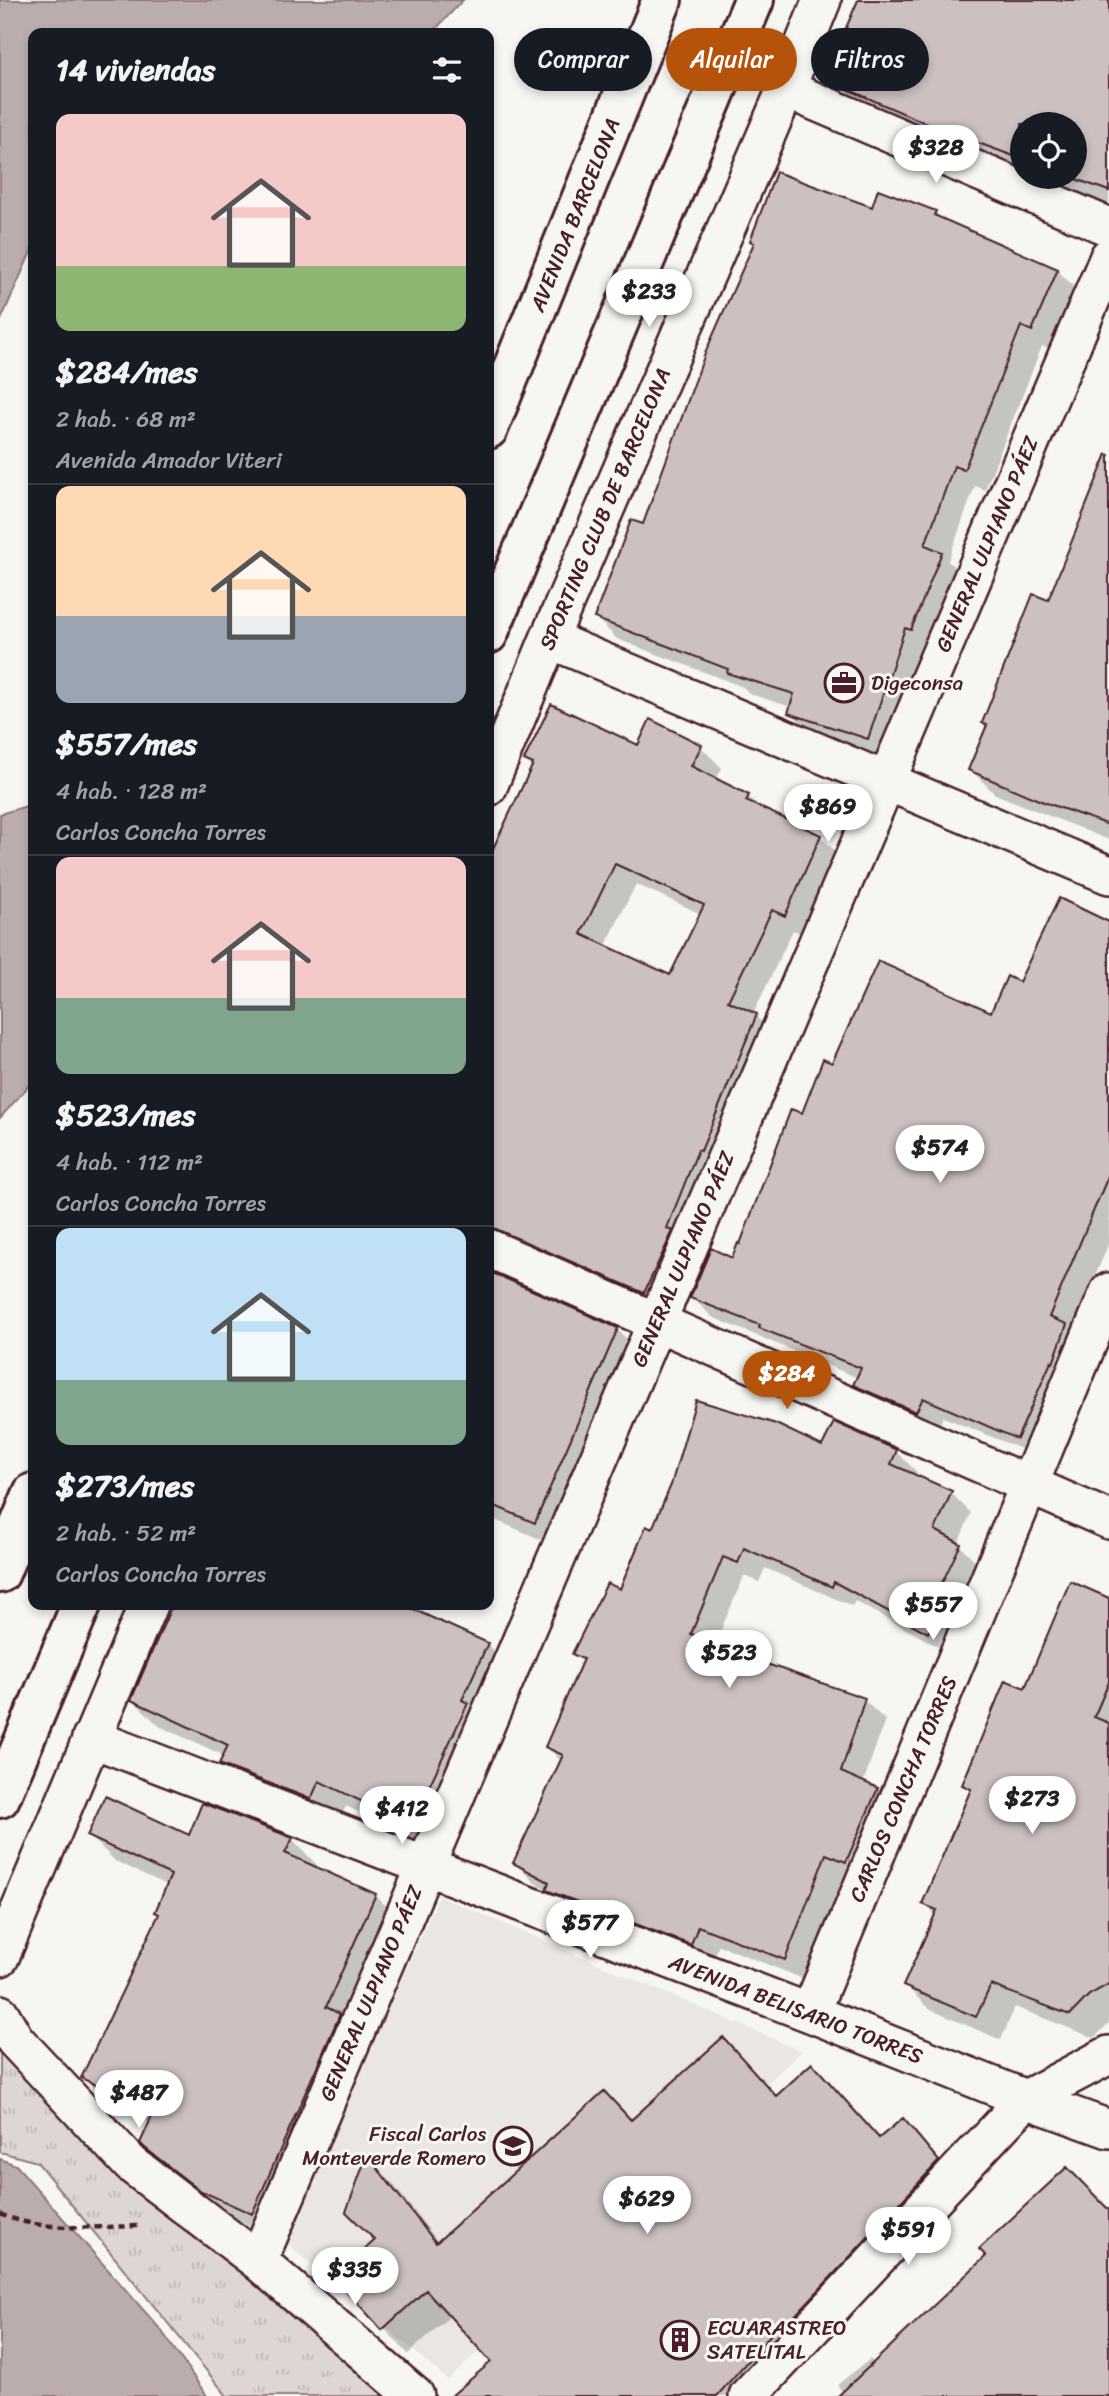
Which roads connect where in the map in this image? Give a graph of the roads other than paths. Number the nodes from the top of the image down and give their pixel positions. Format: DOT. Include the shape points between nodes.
graph roads {
  1 [pos="662,0"];
  2 [pos="754,0"];
  3 [pos="821,0"];
  4 [pos="797,61"];
  5 [pos="785,91"];
  6 [pos="791,91"];
  7 [pos="1109,227"];
  8 [pos="1109,257"];
  9 [pos="494,414"];
  10 [pos="494,620"];
  11 [pos="549,639"];
  12 [pos="494,772"];
  13 [pos="886,781"];
  14 [pos="1109,875"];
  15 [pos="494,1251"];
  16 [pos="1109,1292"];
  17 [pos="656,1321"];
  18 [pos="1029,1486"];
  19 [pos="28,1505"];
  20 [pos="1109,1520"];
  21 [pos="0,1573"];
  22 [pos="79,1610"];
  23 [pos="146,1610"];
  24 [pos="92,1738"];
  25 [pos="0,1798"];
  26 [pos="425,1866"];
  27 [pos="0,1957"];
  28 [pos="0,2014"];
  29 [pos="810,2014"];
  30 [pos="1109,2055"];
  31 [pos="1026,2099"];
  32 [pos="1109,2129"];
  33 [pos="258,2261"];
  34 [pos="415,2396"];
  35 [pos="748,2396"];
  1 -- 9 [label="main road, AVENIDA BARCELONA"];
  2 -- 10 [label="main road"];
  3 -- 4 [label="street, SPORTING CLUB DE BARCELONA"];
  5 -- 11 [label="street, SPORTING CLUB DE BARCELONA"];
  6 -- 7 [label="street"];
  8 -- 13 [label="street, GENERAL ULPIANO PÁEZ"];
  11 -- 12 [label="street, SPORTING CLUB DE BARCELONA"];
  11 -- 13 [label="street"];
  13 -- 14 [label="street"];
  13 -- 17 [label="street, GENERAL ULPIANO PÁEZ"];
  15 -- 17 [label="street"];
  16 -- 18 [label="street, CARLOS CONCHA TORRES"];
  17 -- 18 [label="street"];
  17 -- 26 [label="street, GENERAL ULPIANO PÁEZ"];
  18 -- 20 [label="street"];
  18 -- 29 [label="street, CARLOS CONCHA TORRES"];
  19 -- 21 [label="main road"];
  22 -- 25 [label="main road"];
  23 -- 24 [label="street"];
  24 -- 26 [label="street, AVENIDA BELISARIO TORRES"];
  24 -- 27 [label="street"];
  26 -- 29 [label="street, AVENIDA BELISARIO TORRES"];
  26 -- 33 [label="street, GENERAL ULPIANO PÁEZ"];
  28 -- 33 [label="street" via="15,2040 131,2164"];
  29 -- 31 [label="street, AVENIDA BELISARIO TORRES"];
  30 -- 31 [label="street"];
  31 -- 32 [label="street, AVENIDA BELISARIO TORRES"];
  31 -- 35 [label="street"];
  33 -- 34 [label="street"];
}
